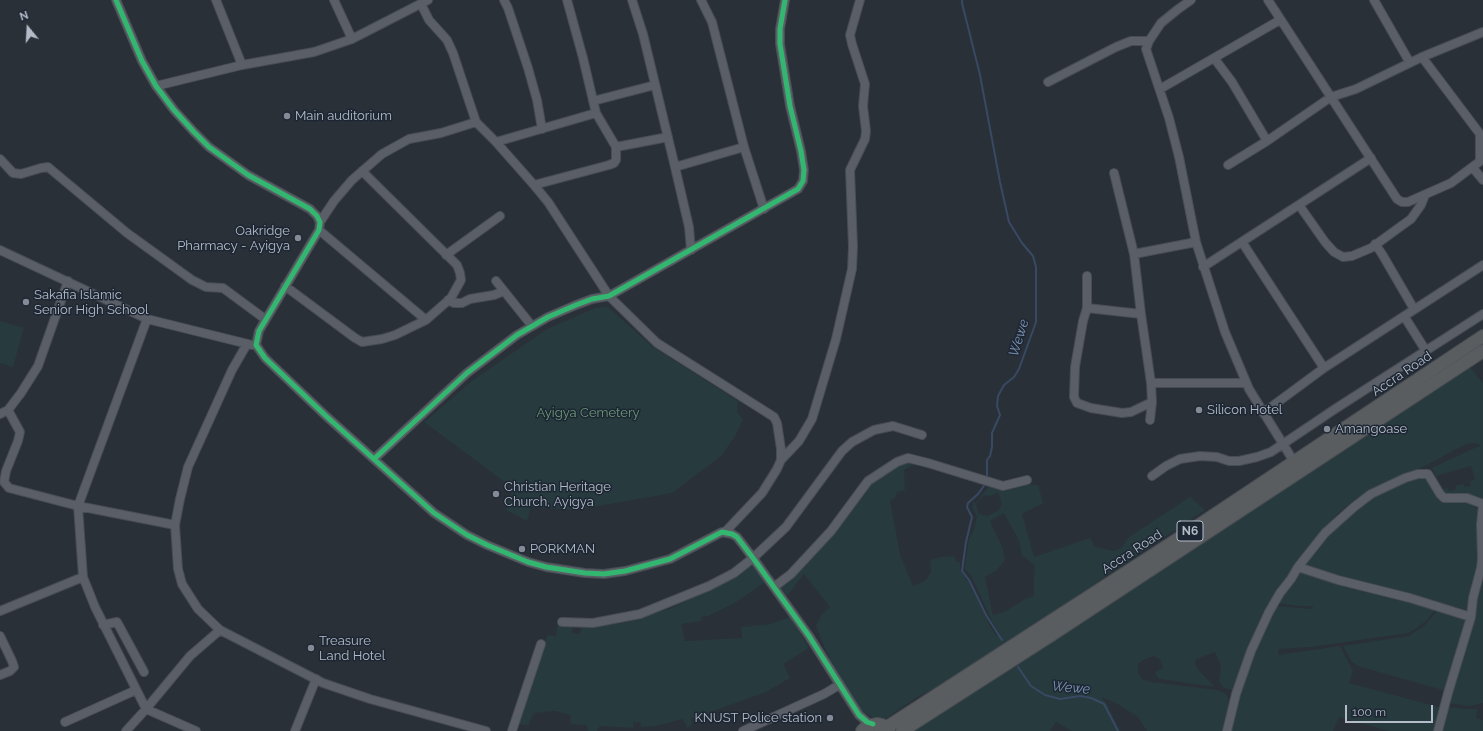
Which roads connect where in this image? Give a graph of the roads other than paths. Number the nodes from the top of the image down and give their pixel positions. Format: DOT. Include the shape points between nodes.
graph roads {
  1 [pos="116,0"];
  2 [pos="216,0"];
  3 [pos="334,0"];
  4 [pos="504,0"];
  5 [pos="567,0"];
  6 [pos="632,0"];
  7 [pos="701,0"];
  8 [pos="785,0"];
  9 [pos="860,0"];
  10 [pos="1191,0"];
  11 [pos="1268,0"];
  12 [pos="1374,0"];
  13 [pos="425,2"];
  14 [pos="1280,20"];
  15 [pos="1483,32"];
  16 [pos="352,39"];
  17 [pos="1148,41"];
  18 [pos="1422,57"];
  19 [pos="1214,58"];
  20 [pos="1410,63"];
  21 [pos="242,65"];
  22 [pos="1048,82"];
  23 [pos="655,85"];
  24 [pos="156,86"];
  25 [pos="1160,90"];
  26 [pos="1331,97"];
  27 [pos="593,101"];
  28 [pos="596,113"];
  29 [pos="476,122"];
  30 [pos="542,129"];
  31 [pos="668,137"];
  32 [pos="1482,137"];
  33 [pos="1266,141"];
  34 [pos="496,142"];
  35 [pos="616,147"];
  36 [pos="744,147"];
  37 [pos="1371,158"];
  38 [pos="0,159"];
  39 [pos="1482,160"];
  40 [pos="1228,165"];
  41 [pos="675,167"];
  42 [pos="1473,168"];
  43 [pos="362,171"];
  44 [pos="1114,174"];
  45 [pos="1483,180"];
  46 [pos="534,185"];
  47 [pos="1425,195"];
  48 [pos="1299,205"];
  49 [pos="764,209"];
  50 [pos="500,216"];
  51 [pos="320,226"];
  52 [pos="1196,242"];
  53 [pos="1242,242"];
  54 [pos="1375,244"];
  55 [pos="0,250"];
  56 [pos="691,250"];
  57 [pos="446,254"];
  58 [pos="1134,254"];
  59 [pos="1483,265"];
  60 [pos="1203,267"];
  61 [pos="1087,276"];
  62 [pos="68,281"];
  63 [pos="496,281"];
  64 [pos="285,286"];
  65 [pos="504,291"];
  66 [pos="610,296"];
  67 [pos="448,300"];
  68 [pos="1087,308"];
  69 [pos="1414,309"];
  70 [pos="1141,314"];
  71 [pos="1483,314"];
  72 [pos="1404,316"];
  73 [pos="147,319"];
  74 [pos="265,319"];
  75 [pos="426,320"];
  76 [pos="532,326"];
  77 [pos="1483,336"];
  78 [pos="247,344"];
  79 [pos="256,345"];
  80 [pos="1426,350"];
  81 [pos="1483,351"];
  82 [pos="1324,368"];
  83 [pos="1152,383"];
  84 [pos="1246,383"];
  85 [pos="1152,402"];
  86 [pos="8,410"];
  87 [pos="1263,413"];
  88 [pos="0,414"];
  89 [pos="1150,420"];
  90 [pos="922,435"];
  91 [pos="1282,444"];
  92 [pos="374,459"];
  93 [pos="781,460"];
  94 [pos="1296,466"];
  95 [pos="1152,476"];
  96 [pos="1027,480"];
  97 [pos="78,506"];
  98 [pos="175,526"];
  99 [pos="725,532"];
  100 [pos="753,558"];
  101 [pos="1298,566"];
  102 [pos="83,577"];
  103 [pos="774,587"];
  104 [pos="0,611"];
  105 [pos="1471,617"];
  106 [pos="562,622"];
  107 [pos="104,625"];
  108 [pos="220,630"];
  109 [pos="0,636"];
  110 [pos="541,644"];
  111 [pos="144,672"];
  112 [pos="0,675"];
  113 [pos="316,679"];
  114 [pos="839,685"];
  115 [pos="953,685"];
  116 [pos="136,690"];
  117 [pos="146,709"];
  118 [pos="65,722"];
  119 [pos="883,728"];
  120 [pos="126,731"];
  121 [pos="196,731"];
  122 [pos="295,731"];
  123 [pos="486,731"];
  124 [pos="512,731"];
  125 [pos="742,731"];
  126 [pos="1227,731"];
  127 [pos="1438,731"];
  1 -- 24 [label="street" via="142,61"];
  2 -- 21 [label="street"];
  3 -- 16 [label="street"];
  4 -- 30 [label="street" via="528,68"];
  5 -- 27 [label="street"];
  6 -- 23 [label="street"];
  7 -- 36 [label="street" via="712,22"];
  8 -- 49 [label="street" via="780,44 790,106 802,157 803,181 798,189"];
  9 -- 93 [label="street" via="850,35 865,84 863,106 866,131 865,140 850,170 852,269 836,339 812,419 799,441"];
  10 -- 17 [label="street" via="1161,23"];
  11 -- 14 [label="street"];
  12 -- 20 [label="street"];
  13 -- 16 [label="street"];
  13 -- 29 [label="street" via="429,20 447,40 453,53"];
  14 -- 19 [label="street"];
  14 -- 26 [label="street"];
  15 -- 18 [label="street"];
  16 -- 21 [label="street" via="314,52"];
  17 -- 22 [label="street" via="1131,41 1116,47"];
  17 -- 25 [label="street" via="1146,49"];
  18 -- 20 [label="street"];
  18 -- 32 [label="street"];
  19 -- 25 [label="street"];
  19 -- 33 [label="street" via="1232,82"];
  20 -- 26 [label="street" via="1356,89"];
  21 -- 24 [label="street"];
  23 -- 27 [label="street"];
  23 -- 31 [label="street"];
  24 -- 51 [label="street" via="174,110 209,147 248,175 310,209 317,216"];
  25 -- 52 [label="street" via="1179,157"];
  26 -- 33 [label="street"];
  26 -- 37 [label="street"];
  27 -- 28 [label="street"];
  28 -- 30 [label="street"];
  28 -- 35 [label="street"];
  29 -- 34 [label="street"];
  29 -- 43 [label="street" via="441,133 409,139 382,154"];
  30 -- 34 [label="street"];
  31 -- 35 [label="street"];
  31 -- 41 [label="street"];
  32 -- 39 [label="street"];
  33 -- 40 [label="street"];
  34 -- 46 [label="street"];
  35 -- 46 [label="street" via="614,163"];
  36 -- 41 [label="street"];
  36 -- 49 [label="street"];
  37 -- 47 [label="street" via="1397,199 1408,202"];
  37 -- 48 [label="street"];
  38 -- 74 [label="street" via="13,173 22,174 48,168 127,233 180,271 206,287 223,288"];
  39 -- 42 [label="street"];
  41 -- 56 [label="street" via="689,226"];
  42 -- 45 [label="street"];
  42 -- 47 [label="street" via="1451,183"];
  43 -- 51 [label="street" via="334,201"];
  43 -- 57 [label="street"];
  44 -- 58 [label="street"];
  46 -- 66 [label="street"];
  47 -- 54 [label="street" via="1411,219"];
  48 -- 53 [label="street"];
  48 -- 54 [label="street" via="1325,242 1343,257 1352,256"];
  49 -- 56 [label="street"];
  50 -- 57 [label="street"];
  51 -- 64 [label="street"];
  51 -- 75 [label="street"];
  52 -- 58 [label="street"];
  52 -- 60 [label="street"];
  53 -- 60 [label="street"];
  53 -- 82 [label="street"];
  54 -- 69 [label="street"];
  55 -- 62 [label="street"];
  56 -- 66 [label="street"];
  57 -- 67 [label="street" via="457,265 461,280"];
  58 -- 70 [label="street"];
  59 -- 69 [label="street"];
  60 -- 84 [label="street"];
  61 -- 68 [label="street"];
  62 -- 73 [label="street"];
  62 -- 86 [label="street" via="38,366"];
  63 -- 65 [label="street"];
  64 -- 74 [label="street"];
  64 -- 75 [label="street" via="362,342 395,335"];
  65 -- 67 [label="street" via="462,303"];
  65 -- 76 [label="street"];
  66 -- 76 [label="street" via="587,301"];
  66 -- 93 [label="street" via="657,343 774,417"];
  67 -- 75 [label="street"];
  68 -- 70 [label="street"];
  68 -- 85 [label="street" via="1074,367 1074,392 1077,403 1122,413 1131,412"];
  69 -- 72 [label="street"];
  70 -- 83 [label="street"];
  71 -- 80 [label="street"];
  72 -- 80 [label="street"];
  72 -- 82 [label="street"];
  73 -- 78 [label="street"];
  73 -- 97 [label="street"];
  74 -- 79 [label="street"];
  76 -- 92 [label="street" via="466,373"];
  77 -- 94 [label="highway, Accra Road / N6"];
  78 -- 79 [label="street"];
  78 -- 98 [label="street" via="232,370 188,467"];
  79 -- 92 [label="street" via="264,358"];
  80 -- 91 [label="street"];
  81 -- 94 [label="highway, Accra Road / N6"];
  82 -- 87 [label="street"];
  83 -- 84 [label="street"];
  83 -- 85 [label="street"];
  84 -- 87 [label="street"];
  85 -- 89 [label="street"];
  86 -- 88 [label="street"];
  86 -- 97 [label="street" via="20,432 6,471 6,485 9,488"];
  87 -- 91 [label="street"];
  90 -- 100 [label="street" via="893,426 874,430 852,442 842,451 786,528"];
  91 -- 94 [label="street"];
  91 -- 95 [label="street" via="1271,452 1239,461 1200,456 1180,459"];
  92 -- 99 [label="street" via="422,503 449,523 487,545 546,567 604,574 625,571 670,559 716,534"];
  93 -- 99 [label="street" via="762,493"];
  94 -- 115 [label="highway, Accra Road / N6" via="1184,535"];
  94 -- 119 [label="highway, Accra Road / N6" via="1053,634"];
  96 -- 103 [label="street" via="1003,486 908,458 897,462 868,481 831,531 792,574"];
  97 -- 98 [label="street"];
  97 -- 102 [label="street"];
  98 -- 108 [label="street" via="178,569 182,584 198,609"];
  99 -- 100 [label="street" via="737,538"];
  100 -- 103 [label="street"];
  100 -- 106 [label="street" via="734,573 709,586 640,614 593,623"];
  101 -- 105 [label="street" via="1338,580"];
  101 -- 105 [label="street" via="1325,533 1371,494 1406,478 1428,474 1444,498 1467,498 1483,504 1482,559"];
  101 -- 126 [label="street" via="1269,612 1250,651"];
  102 -- 104 [label="street"];
  102 -- 107 [label="street"];
  103 -- 114 [label="street" via="809,636"];
  105 -- 127 [label="street"];
  107 -- 111 [label="street" via="116,622"];
  107 -- 116 [label="street"];
  108 -- 113 [label="street"];
  108 -- 117 [label="street" via="190,656"];
  109 -- 112 [label="street" via="14,667"];
  110 -- 124 [label="street"];
  113 -- 122 [label="street"];
  113 -- 123 [label="street" via="370,699"];
  114 -- 119 [label="street" via="859,715 867,722"];
  114 -- 125 [label="street"];
  115 -- 119 [label="highway, Accra Road / N6"];
  115 -- 119 [label="highway" via="920,699 887,720"];
  116 -- 117 [label="street"];
  116 -- 118 [label="street"];
  117 -- 120 [label="street"];
  117 -- 121 [label="street"];
}
